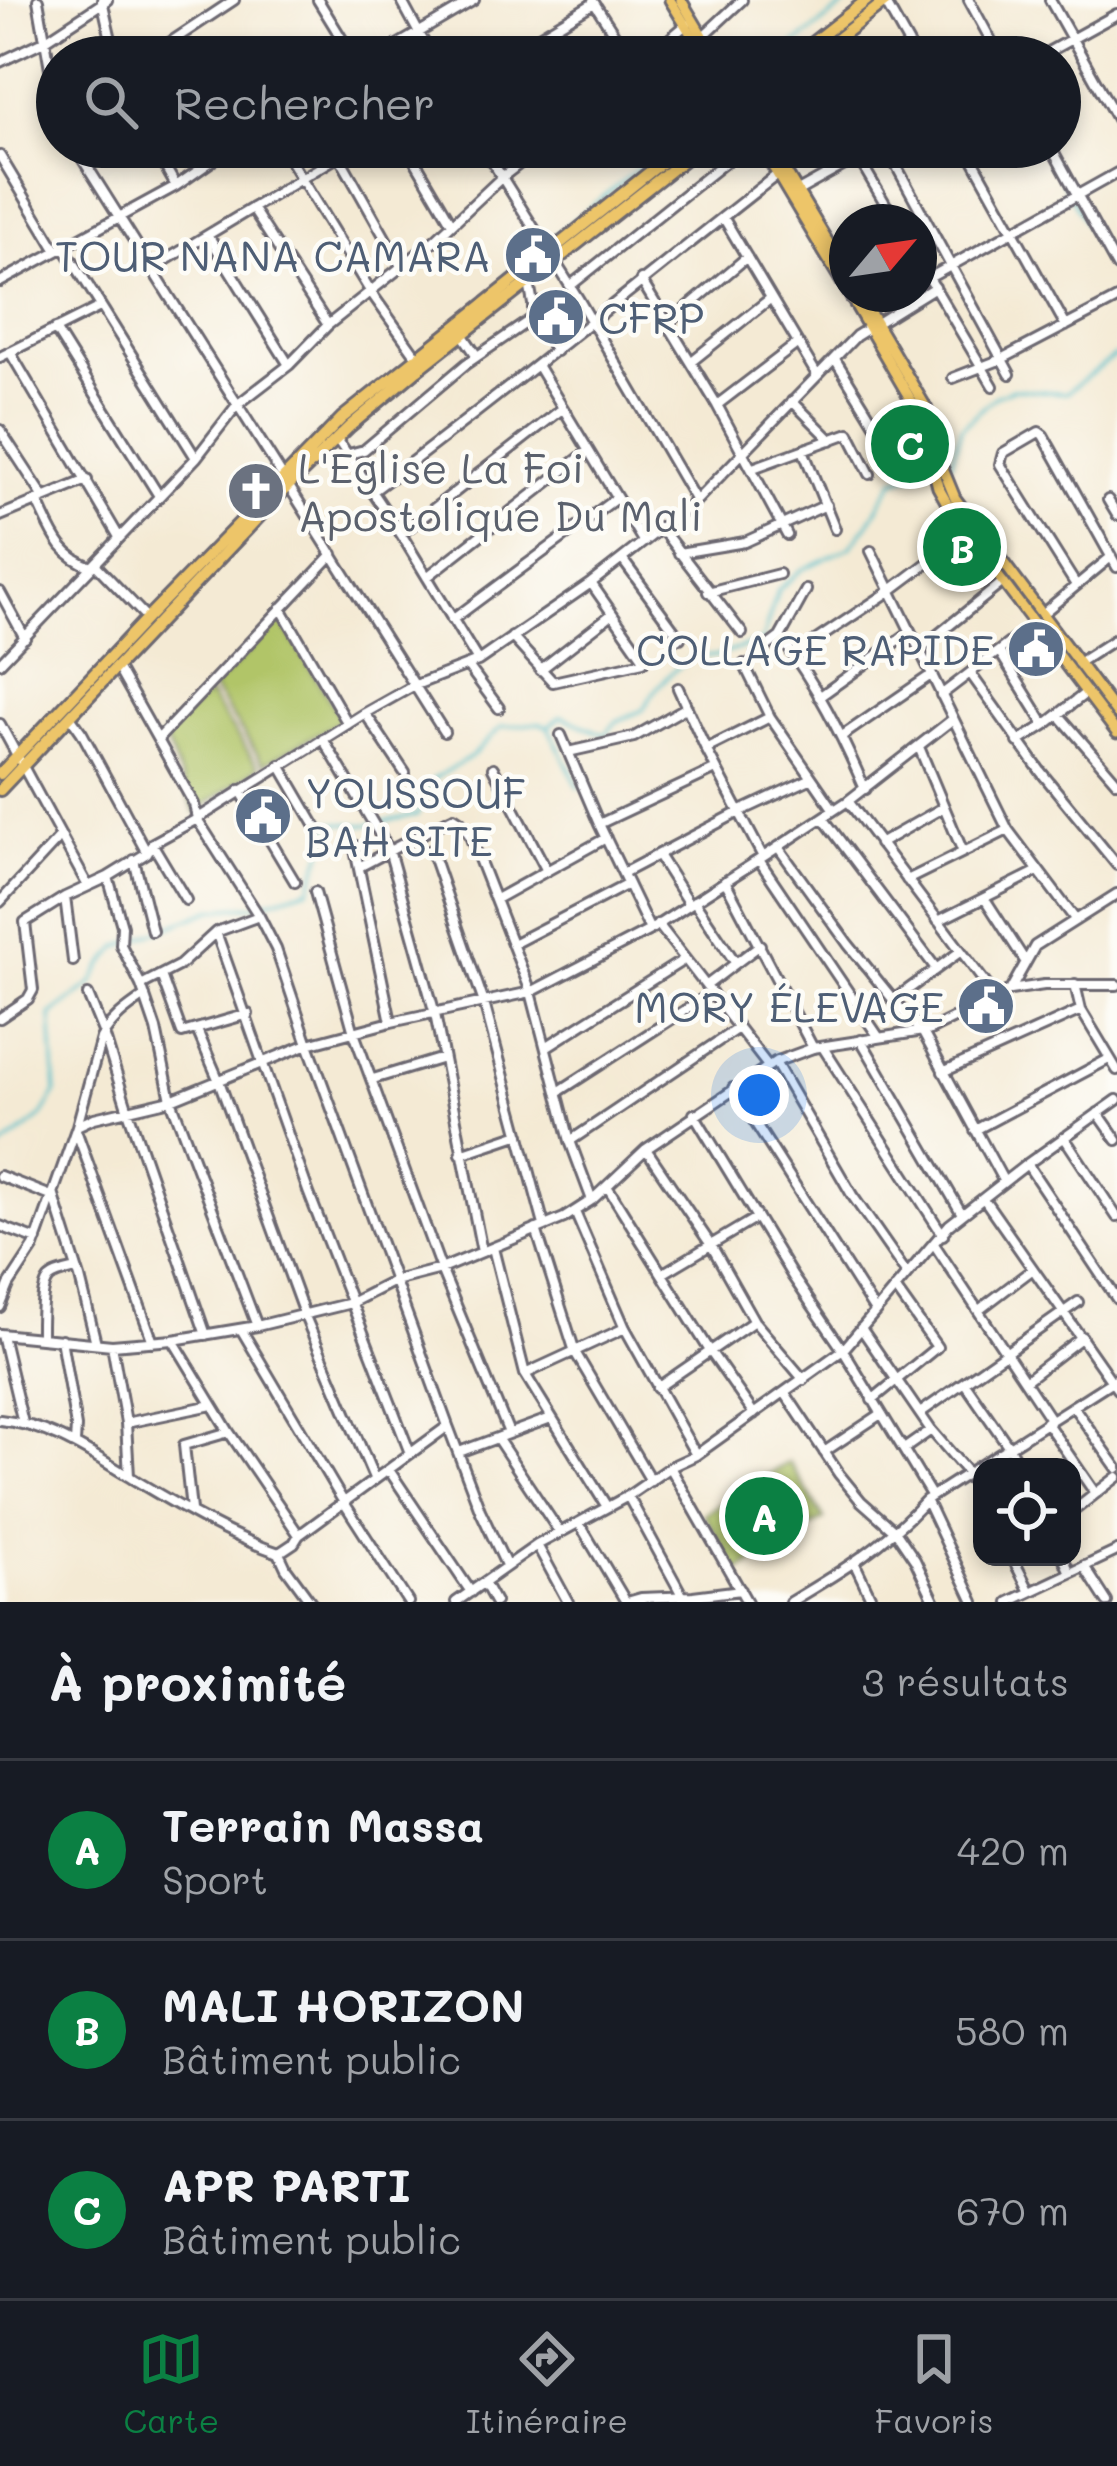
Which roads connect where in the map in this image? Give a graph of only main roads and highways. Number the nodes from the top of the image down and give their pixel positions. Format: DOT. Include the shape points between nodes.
graph roads {
  1 [pos="670,0"];
  2 [pos="681,0"];
  3 [pos="867,0"];
  4 [pos="886,1"];
  5 [pos="689,22"];
  6 [pos="698,36"];
  7 [pos="821,36"];
  8 [pos="840,36"];
  9 [pos="656,168"];
  10 [pos="672,168"];
  11 [pos="774,168"];
  12 [pos="784,168"];
  13 [pos="829,244"];
  14 [pos="551,257"];
  15 [pos="829,261"];
  16 [pos="862,312"];
  17 [pos="867,312"];
  18 [pos="872,325"];
  19 [pos="285,483"];
  20 [pos="1074,666"];
  21 [pos="1117,714"];
  22 [pos="1117,733"];
  23 [pos="20,761"];
  24 [pos="0,774"];
  25 [pos="0,790"];
  1 -- 5 [label="main road"];
  2 -- 5 [label="main road"];
  3 -- 7 [label="highway"];
  4 -- 8 [label="highway"];
  5 -- 6 [label="main road"];
  9 -- 14 [label="highway"];
  10 -- 14 [label="highway"];
  11 -- 15 [label="main road"];
  12 -- 13 [label="main road"];
  14 -- 19 [label="highway"];
  14 -- 19 [label="highway" via="342,418"];
  16 -- 18 [label="main road"];
  17 -- 18 [label="main road"];
  18 -- 20 [label="main road" via="927,409 955,498"];
  18 -- 20 [label="main road" via="919,414 938,487 1034,624"];
  19 -- 23 [label="highway" via="147,618"];
  19 -- 23 [label="highway" via="117,668"];
  20 -- 21 [label="main road"];
  20 -- 22 [label="main road"];
  23 -- 24 [label="highway"];
  23 -- 25 [label="highway"];
}
